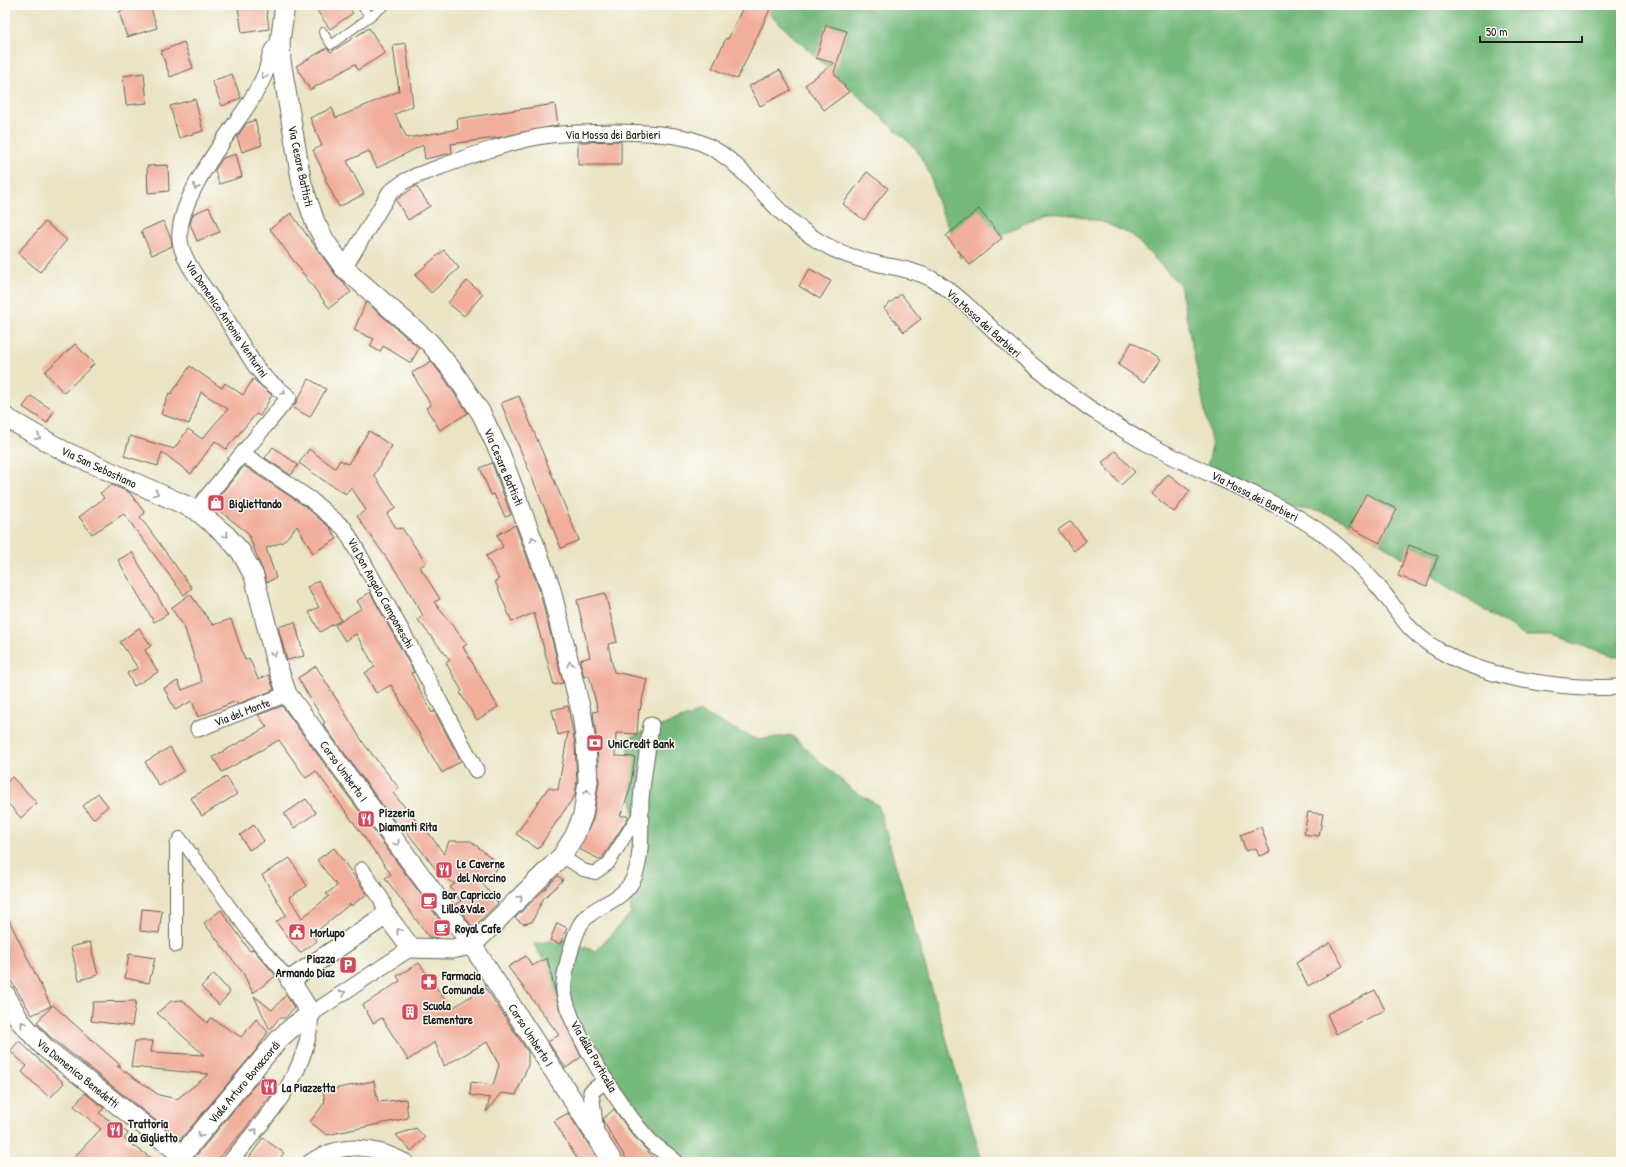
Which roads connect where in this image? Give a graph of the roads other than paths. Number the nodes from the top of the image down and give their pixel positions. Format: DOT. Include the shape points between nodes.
graph roads {
  1 [pos="285,5"];
  2 [pos="361,5"];
  3 [pos="386,5"];
  4 [pos="370,17"];
  5 [pos="323,32"];
  6 [pos="280,42"];
  7 [pos="344,268"];
  8 [pos="5,417"];
  9 [pos="243,454"];
  10 [pos="196,510"];
  11 [pos="1621,687"];
  12 [pos="287,694"];
  13 [pos="651,724"];
  14 [pos="198,729"];
  15 [pos="476,770"];
  16 [pos="641,812"];
  17 [pos="562,856"];
  18 [pos="362,870"];
  19 [pos="386,915"];
  20 [pos="472,945"];
  21 [pos="176,946"];
  22 [pos="411,948"];
  23 [pos="290,980"];
  24 [pos="5,994"];
  25 [pos="311,1014"];
  26 [pos="606,1080"];
  27 [pos="597,1137"];
  28 [pos="180,1159"];
  29 [pos="230,1162"];
  30 [pos="310,1162"];
  31 [pos="406,1162"];
  32 [pos="613,1162"];
  33 [pos="676,1162"];
  1 -- 6 [label="street, Via Cesare Battisti"];
  2 -- 4 [label="lane"];
  3 -- 4 [label="lane"];
  4 -- 5 [label="lane" via="331,44"];
  6 -- 7 [label="street, Via Cesare Battisti" via="282,68 304,193 325,241"];
  6 -- 9 [label="street, Via Domenico Antonio Venturini, one-way" via="270,51 266,73 251,101 215,153 197,186 184,212 180,228 181,245 192,268 256,367 266,379 289,397"];
  7 -- 11 [label="street, Via Mossa dei Barbieri" via="390,192 418,175 512,144 549,135 641,132 692,140 729,160 784,215 821,242 864,260 929,277 951,293 1018,354 1087,406 1148,444 1248,490 1314,528 1357,563 1409,627 1430,646 1465,664 1545,684"];
  17 -- 7 [label="street, Via Cesare Battisti, one-way" via="583,815 587,794 588,760 582,715 558,612 542,562 500,453 481,413 464,386 430,343"];
  8 -- 10 [label="street, Via San Sebastiano, one-way" via="64,451"];
  9 -- 10 [label="street"];
  9 -- 15 [label="street, Via Don Angelo Camponeschi" via="310,499 346,530"];
  10 -- 12 [label="street, Corso Umberto I, one-way" via="220,529 241,552 254,576 275,659"];
  12 -- 14 [label="street, Via del Monte"];
  12 -- 20 [label="street, Corso Umberto I, one-way"];
  13 -- 16 [label="street, Via della Porticella"];
  16 -- 17 [label="street" via="608,864 595,873 583,870"];
  16 -- 26 [label="street, Via della Porticella" via="638,863 633,879 623,893 582,922 577,931 564,978 564,992 571,1017"];
  20 -- 17 [label="street, Via Cesare Battisti, one-way"];
  18 -- 19 [label="street" via="382,900"];
  22 -- 19 [label="street, one-way"];
  19 -- 23 [label="street"];
  20 -- 22 [label="street" via="452,949"];
  20 -- 27 [label="street, Corso Umberto I"];
  21 -- 23 [label="street" via="176,845 180,838 252,937"];
  25 -- 22 [label="street, one-way"];
  23 -- 25 [label="street"];
  28 -- 24 [label="street, Via Domenico Benedetti, one-way" via="45,1048 20,1021"];
  25 -- 28 [label="street, Viale Arturo Bonaccordi, one-way" via="280,1038"];
  29 -- 25 [label="street, one-way" via="277,1104 296,1074 309,1039"];
  26 -- 27 [label="street" via="591,1092"];
  26 -- 33 [label="street, Via della Porticella" via="643,1133"];
  27 -- 32 [label="street, Corso Umberto I"];
  30 -- 31 [label="street" via="338,1150 363,1147 381,1151"];
}
